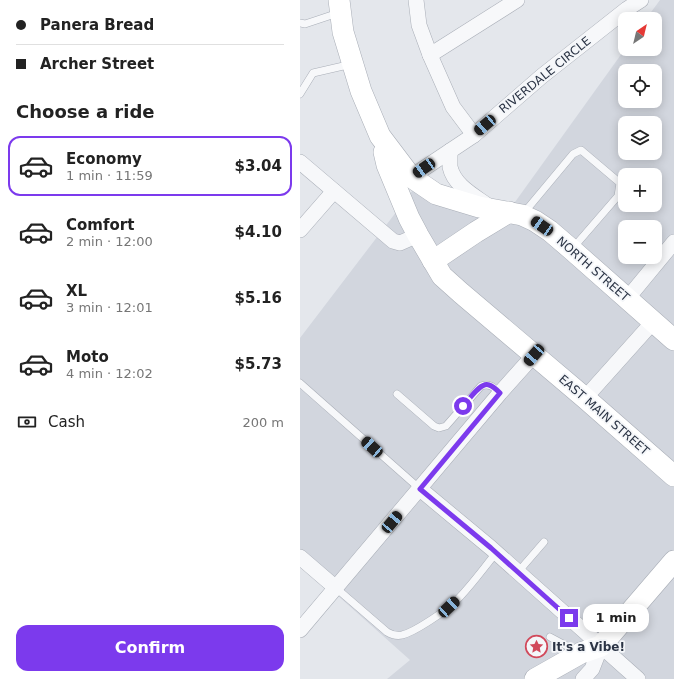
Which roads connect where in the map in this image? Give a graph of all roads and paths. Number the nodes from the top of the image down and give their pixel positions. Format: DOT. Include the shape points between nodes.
graph roads {
  1 [pos="416,0"];
  2 [pos="517,0"];
  3 [pos="641,0"];
  4 [pos="340,6"];
  5 [pos="300,23"];
  6 [pos="430,55"];
  7 [pos="352,64"];
  8 [pos="300,94"];
  9 [pos="474,135"];
  10 [pos="380,136"];
  11 [pos="450,151"];
  12 [pos="300,162"];
  13 [pos="411,177"];
  14 [pos="334,191"];
  15 [pos="508,212"];
  16 [pos="300,230"];
  17 [pos="418,235"];
  18 [pos="674,242"];
  19 [pos="571,250"];
  20 [pos="433,261"];
  21 [pos="627,299"];
  22 [pos="653,322"];
  23 [pos="674,340"];
  24 [pos="534,355"];
  25 [pos="300,383"];
  26 [pos="500,393"];
  27 [pos="397,394"];
  28 [pos="584,398"];
  29 [pos="674,476"];
  30 [pos="420,489"];
  31 [pos="544,542"];
  32 [pos="496,553"];
  33 [pos="300,556"];
  34 [pos="674,561"];
  35 [pos="518,572"];
  36 [pos="336,588"];
  37 [pos="300,630"];
  38 [pos="550,637"];
  39 [pos="601,646"];
  40 [pos="582,654"];
  41 [pos="535,679"];
  42 [pos="583,679"];
  43 [pos="638,679"];
  1 -- 6 [label="street" via="419,25"];
  2 -- 6 [label="street"];
  3 -- 9 [label="street, RIVERDALE CIRCLE" via="542,76"];
  4 -- 5 [label="lane" via="305,24"];
  4 -- 7 [label="main road" via="343,32"];
  6 -- 9 [label="street" via="453,108"];
  7 -- 8 [label="lane" via="313,73"];
  7 -- 10 [label="main road"];
  9 -- 11 [label="street, RIVERDALE CIRCLE"];
  10 -- 13 [label="main road, NORTH STREET"];
  10 -- 17 [label="main road, EAST MAIN STREET" via="387,165"];
  11 -- 13 [label="street, RIVERDALE CIRCLE"];
  11 -- 15 [label="street" via="450,167 456,181 466,191"];
  12 -- 14 [label="street"];
  13 -- 15 [label="main road, NORTH STREET" via="436,194 467,204"];
  14 -- 16 [label="street"];
  14 -- 17 [label="street" via="393,241 400,243"];
  15 -- 19 [label="main road, NORTH STREET" via="535,221"];
  15 -- 19 [label="lane" via="573,154 581,150 620,183 618,196"];
  15 -- 20 [label="main road"];
  17 -- 20 [label="main road, EAST MAIN STREET"];
  18 -- 21 [label="street"];
  19 -- 21 [label="main road, NORTH STREET"];
  20 -- 24 [label="main road, EAST MAIN STREET" via="442,276"];
  21 -- 22 [label="main road, NORTH STREET"];
  22 -- 23 [label="main road, NORTH STREET"];
  22 -- 28 [label="street"];
  24 -- 26 [label="street"];
  24 -- 28 [label="main road, EAST MAIN STREET"];
  25 -- 30 [label="lane"];
  26 -- 27 [label="lane" via="491,385 481,386 446,426 439,428"];
  26 -- 30 [label="street"];
  28 -- 29 [label="main road, EAST MAIN STREET"];
  30 -- 32 [label="street"];
  30 -- 36 [label="street"];
  31 -- 35 [label="lane"];
  32 -- 35 [label="street"];
  32 -- 36 [label="lane" via="449,607 415,629 400,635 387,632"];
  33 -- 36 [label="street"];
  34 -- 39 [label="main road"];
  35 -- 39 [label="street"];
  36 -- 37 [label="street"];
  38 -- 40 [label="lane"];
  39 -- 40 [label="main road"];
  39 -- 42 [label="street" via="592,669"];
  39 -- 43 [label="street"];
  40 -- 41 [label="main road"];
}
